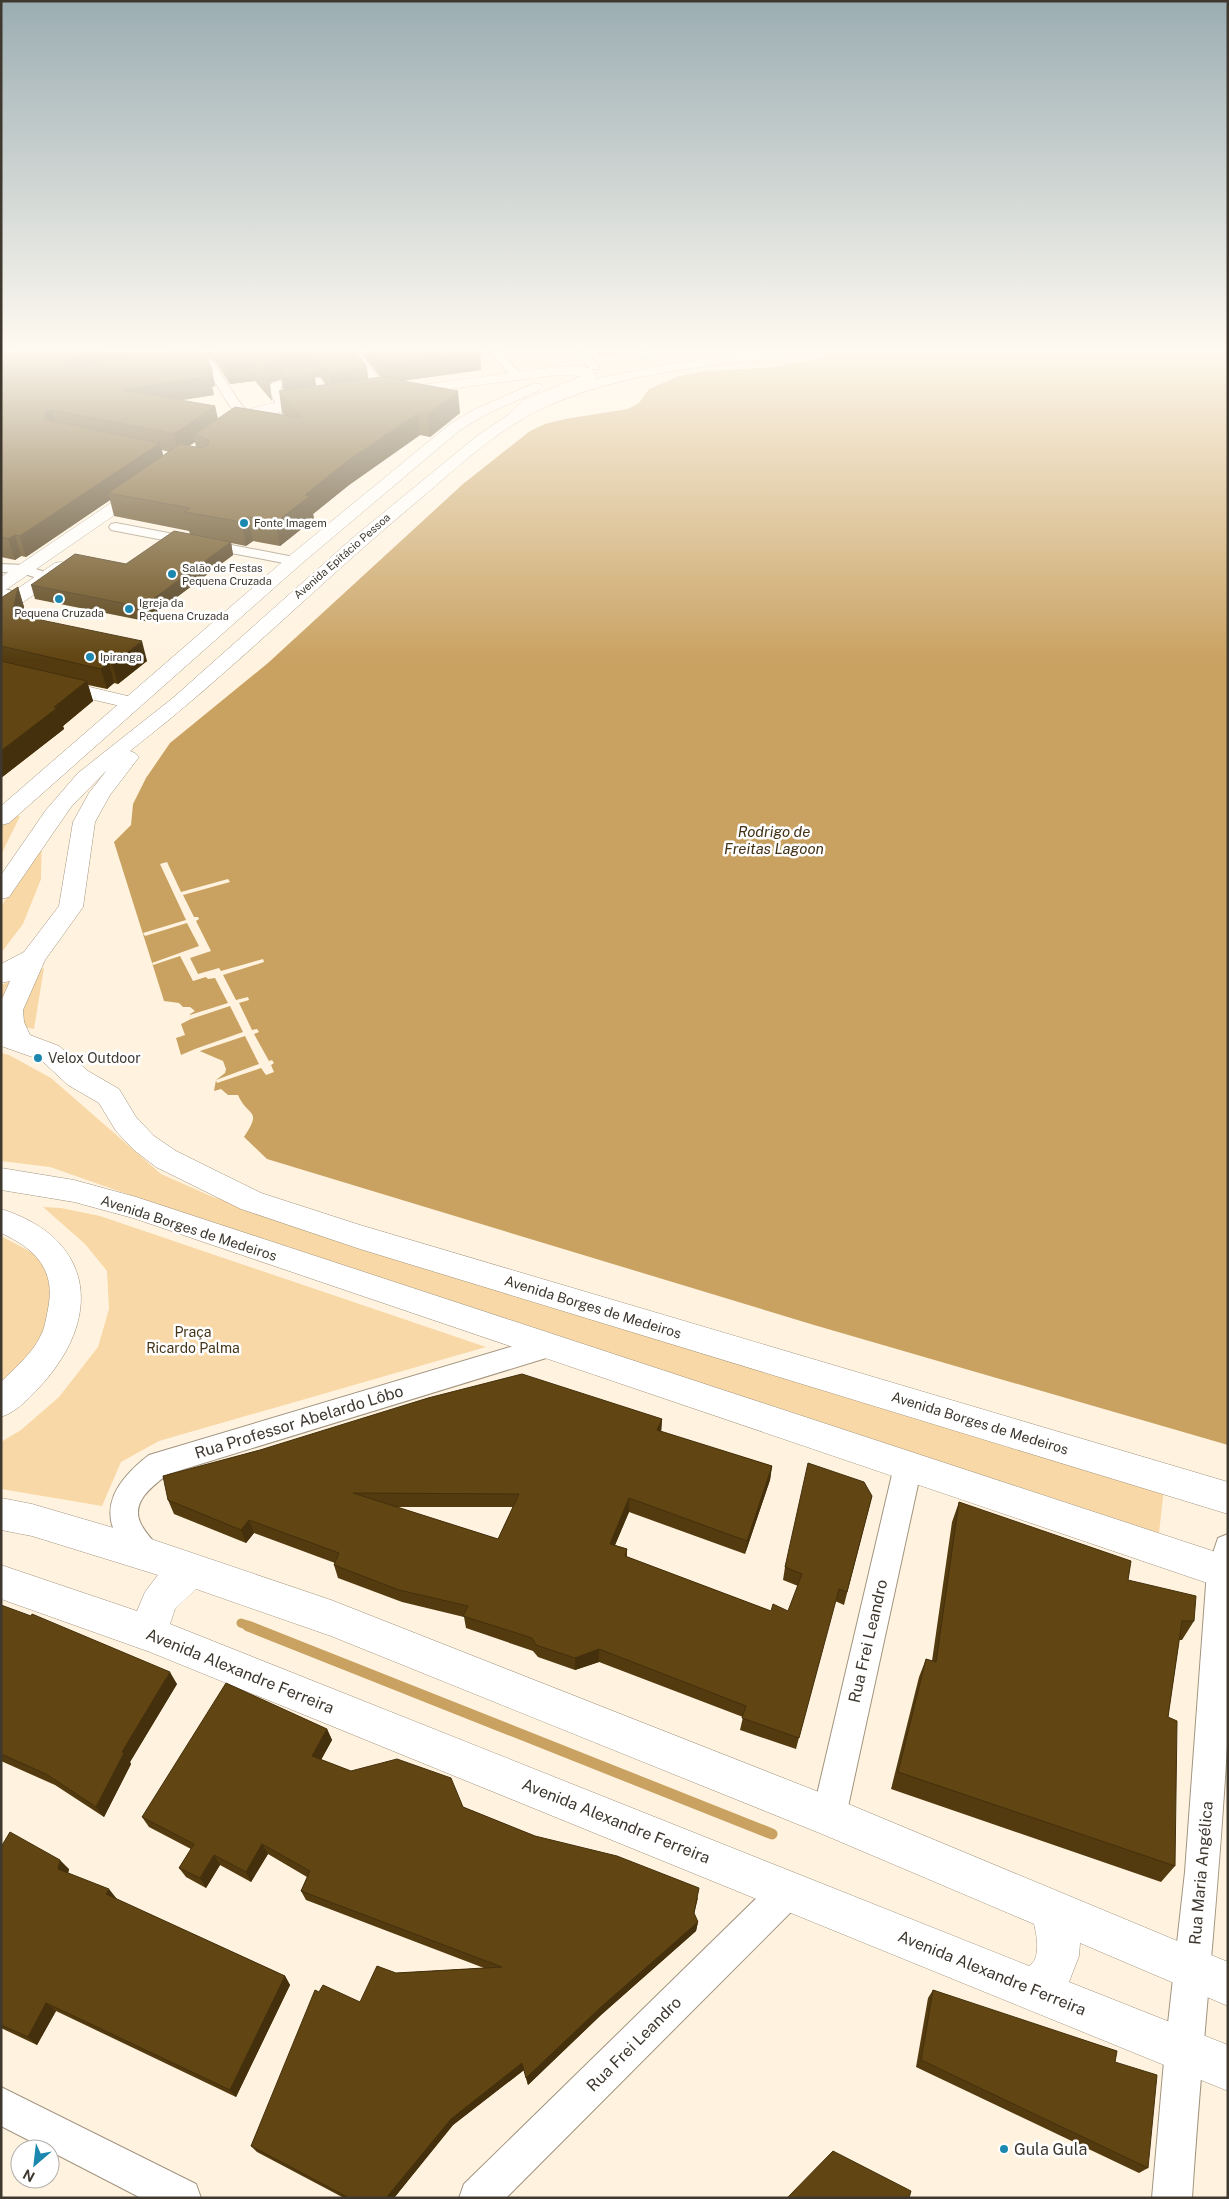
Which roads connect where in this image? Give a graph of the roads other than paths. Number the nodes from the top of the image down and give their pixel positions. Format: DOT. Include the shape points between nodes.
graph roads {
  1 [pos="423,455"];
  2 [pos="464,455"];
  3 [pos="158,477"];
  4 [pos="132,516"];
  5 [pos="109,532"];
  6 [pos="73,558"];
  7 [pos="294,561"];
  8 [pos="1,568"];
  9 [pos="24,569"];
  10 [pos="46,577"];
  11 [pos="1,585"];
  12 [pos="1,592"];
  13 [pos="18,597"];
  14 [pos="1,609"];
  15 [pos="1,672"];
  16 [pos="133,703"];
  17 [pos="178,703"];
  18 [pos="1,818"];
  19 [pos="1,892"];
  20 [pos="33,958"];
  21 [pos="1,975"];
  22 [pos="11,1039"];
  23 [pos="1,1179"];
  24 [pos="1,1220"];
  25 [pos="547,1347"];
  26 [pos="1,1403"];
  27 [pos="908,1466"];
  28 [pos="1228,1498"];
  29 [pos="1,1514"];
  30 [pos="148,1556"];
  31 [pos="1226,1564"];
  32 [pos="192,1571"];
  33 [pos="1,1582"];
  34 [pos="150,1634"];
  35 [pos="829,1816"];
  36 [pos="789,1890"];
  37 [pos="1052,1910"];
  38 [pos="1193,1969"];
  39 [pos="1228,1984"];
  40 [pos="1028,1988"];
  41 [pos="1183,2050"];
  42 [pos="1228,2068"];
  43 [pos="1,2106"];
  44 [pos="182,2198"];
  45 [pos="478,2198"];
  46 [pos="1172,2198"];
  1 -- 7 [label="main road, Avenida Epitácio Pessoa"];
  2 -- 17 [label="main road, Avenida Epitácio Pessoa" via="382,521"];
  3 -- 9 [label="main road"];
  4 -- 5 [label="main road"];
  5 -- 7 [label="street"];
  6 -- 10 [label="main road"];
  7 -- 16 [label="main road, Avenida Epitácio Pessoa"];
  8 -- 9 [label="street"];
  9 -- 10 [label="street"];
  9 -- 11 [label="main road"];
  10 -- 13 [label="main road"];
  12 -- 13 [label="street"];
  13 -- 14 [label="main road"];
  15 -- 16 [label="main road"];
  16 -- 18 [label="main road, Avenida Epitácio Pessoa"];
  17 -- 19 [label="main road, Avenida Epitácio Pessoa" via="88,775 63,802"];
  17 -- 20 [label="main road" via="126,758 100,793 84,822 71,907"];
  20 -- 21 [label="main road"];
  20 -- 22 [label="main road" via="10,1010"];
  22 -- 28 [label="main road, Avenida Borges de Medeiros" via="50,1054 78,1078 109,1096 126,1124 166,1159 251,1201 360,1237"];
  23 -- 25 [label="main road, Avenida Borges de Medeiros" via="74,1191 136,1208"];
  24 -- 26 [label="main road" via="20,1228 53,1253 66,1276 67,1302 56,1339 29,1377"];
  25 -- 27 [label="main road, Avenida Borges de Medeiros"];
  25 -- 30 [label="street, Rua Professor Abelardo Lôbo" via="159,1464 135,1482 125,1505 126,1525"];
  27 -- 31 [label="main road, Avenida Borges de Medeiros"];
  27 -- 35 [label="street, Rua Frei Leandro"];
  29 -- 30 [label="main road" via="32,1520"];
  30 -- 32 [label="main road"];
  31 -- 38 [label="street, Rua Maria Angélica"];
  32 -- 34 [label="main road" via="161,1597 152,1615"];
  32 -- 35 [label="main road" via="331,1618"];
  33 -- 34 [label="main road, Avenida Alexandre Ferreira"];
  34 -- 36 [label="main road, Avenida Alexandre Ferreira"];
  35 -- 37 [label="main road"];
  36 -- 40 [label="main road, Avenida Alexandre Ferreira"];
  36 -- 45 [label="street, Rua Frei Leandro"];
  37 -- 38 [label="main road"];
  37 -- 40 [label="main road" via="1058,1930 1057,1962 1045,1984"];
  38 -- 39 [label="main road"];
  38 -- 41 [label="street, Rua Maria Angélica"];
  40 -- 41 [label="main road, Avenida Alexandre Ferreira"];
  41 -- 42 [label="main road, Avenida Alexandre Ferreira"];
  41 -- 46 [label="street, Rua Maria Angélica"];
  43 -- 44 [label="street"];
}
